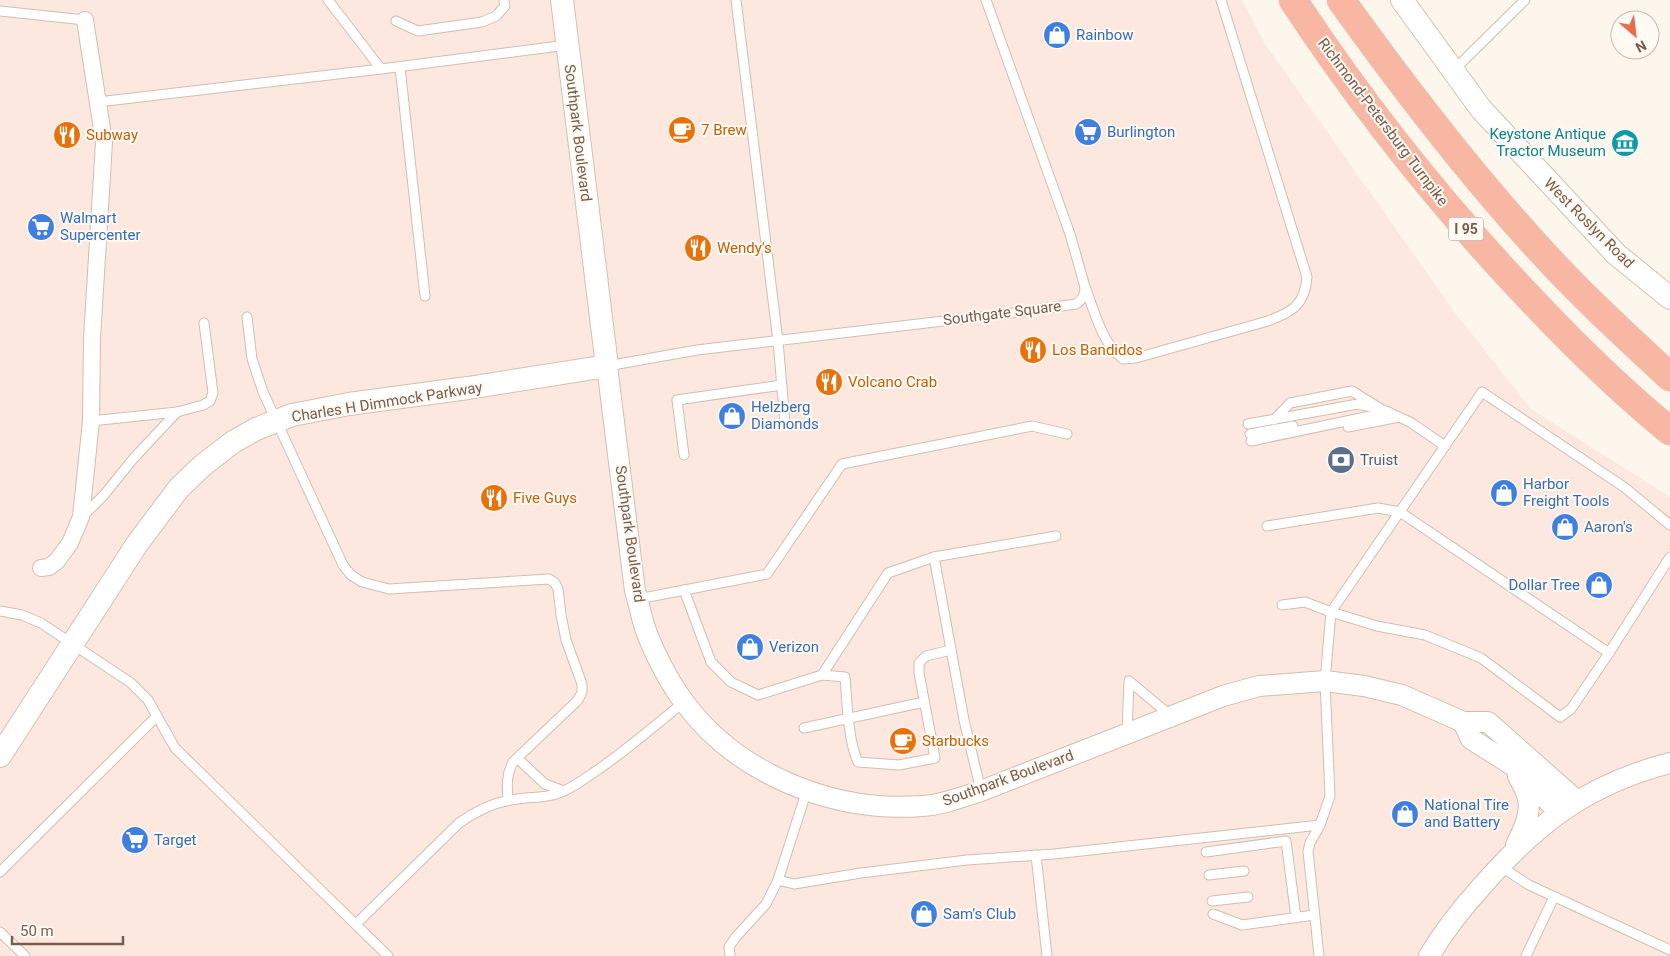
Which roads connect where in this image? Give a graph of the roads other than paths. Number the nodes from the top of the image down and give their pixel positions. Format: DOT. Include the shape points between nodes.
graph roads {
  1 [pos="328,0"];
  2 [pos="562,0"];
  3 [pos="736,0"];
  4 [pos="986,0"];
  5 [pos="1220,0"];
  6 [pos="1294,0"];
  7 [pos="1341,0"];
  8 [pos="1402,0"];
  9 [pos="1525,0"];
  10 [pos="504,1"];
  11 [pos="0,12"];
  12 [pos="85,20"];
  13 [pos="396,21"];
  14 [pos="567,45"];
  15 [pos="400,67"];
  16 [pos="380,69"];
  17 [pos="1453,71"];
  18 [pos="98,102"];
  19 [pos="1085,287"];
  20 [pos="425,296"];
  21 [pos="1670,298"];
  22 [pos="247,317"];
  23 [pos="204,323"];
  24 [pos="778,341"];
  25 [pos="608,366"];
  26 [pos="1670,377"];
  27 [pos="782,385"];
  28 [pos="1385,410"];
  29 [pos="177,412"];
  30 [pos="1399,417"];
  31 [pos="1274,420"];
  32 [pos="91,421"];
  33 [pos="277,421"];
  34 [pos="1316,422"];
  35 [pos="786,424"];
  36 [pos="1248,424"];
  37 [pos="1300,425"];
  38 [pos="1670,430"];
  39 [pos="1067,434"];
  40 [pos="1277,435"];
  41 [pos="1445,446"];
  42 [pos="684,455"];
  43 [pos="1400,512"];
  44 [pos="81,517"];
  45 [pos="1670,525"];
  46 [pos="1268,526"];
  47 [pos="1056,536"];
  48 [pos="934,557"];
  49 [pos="1670,557"];
  50 [pos="41,568"];
  51 [pos="684,590"];
  52 [pos="638,599"];
  53 [pos="1282,605"];
  54 [pos="0,611"];
  55 [pos="1331,612"];
  56 [pos="74,645"];
  57 [pos="952,650"];
  58 [pos="1609,653"];
  59 [pos="822,675"];
  60 [pos="1325,682"];
  61 [pos="684,702"];
  62 [pos="924,702"];
  63 [pos="157,716"];
  64 [pos="1171,716"];
  65 [pos="849,719"];
  66 [pos="1463,722"];
  67 [pos="804,728"];
  68 [pos="1127,734"];
  69 [pos="0,756"];
  70 [pos="517,758"];
  71 [pos="1670,763"];
  72 [pos="1512,765"];
  73 [pos="807,790"];
  74 [pos="564,791"];
  75 [pos="981,791"];
  76 [pos="508,800"];
  77 [pos="1577,801"];
  78 [pos="1559,812"];
  79 [pos="1320,825"];
  80 [pos="1206,852"];
  81 [pos="1036,855"];
  82 [pos="1505,860"];
  83 [pos="1244,870"];
  84 [pos="0,872"];
  85 [pos="1209,875"];
  86 [pos="778,880"];
  87 [pos="1248,897"];
  88 [pos="1554,897"];
  89 [pos="1212,901"];
  90 [pos="1213,914"];
  91 [pos="1314,915"];
  92 [pos="1296,918"];
  93 [pos="356,924"];
  94 [pos="0,932"];
  95 [pos="1670,950"];
  96 [pos="25,956"];
  97 [pos="388,956"];
  98 [pos="730,956"];
  99 [pos="1047,956"];
  100 [pos="1319,956"];
  101 [pos="1429,956"];
  102 [pos="1526,956"];
  1 -- 16 [label="lane"];
  2 -- 14 [label="main road, Southpark Boulevard"];
  3 -- 24 [label="lane"];
  4 -- 19 [label="lane" via="1070,234"];
  5 -- 19 [label="lane" via="1307,278 1306,292 1298,305 1284,315 1123,359 1106,340"];
  6 -- 38 [label="highway, Richmond-Petersburg Turnpike / I 95" via="1366,104 1430,188 1569,339"];
  7 -- 26 [label="highway, I 95" via="1404,87 1482,183 1555,266"];
  8 -- 17 [label="main road, West Roslyn Road"];
  9 -- 17 [label="lane"];
  10 -- 13 [label="lane" via="496,16 482,22 418,31"];
  11 -- 12 [label="lane"];
  12 -- 18 [label="street"];
  14 -- 15 [label="lane"];
  14 -- 25 [label="main road, Southpark Boulevard"];
  15 -- 16 [label="lane"];
  15 -- 20 [label="lane"];
  16 -- 18 [label="lane"];
  17 -- 21 [label="main road, West Roslyn Road" via="1481,109 1616,254"];
  18 -- 32 [label="street" via="104,142 92,339"];
  19 -- 24 [label="lane, Southgate Square" via="1082,299 1076,304"];
  22 -- 33 [label="lane" via="255,371"];
  23 -- 29 [label="lane" via="213,393 203,406"];
  24 -- 25 [label="lane, Southgate Square" via="697,350"];
  24 -- 27 [label="lane"];
  25 -- 33 [label="main road, Charles H Dimmock Parkway" via="349,404"];
  25 -- 52 [label="street, Southpark Boulevard"];
  27 -- 35 [label="lane"];
  27 -- 42 [label="lane" via="677,400"];
  28 -- 30 [label="lane"];
  28 -- 31 [label="lane" via="1358,404"];
  28 -- 31 [label="lane" via="1352,391 1290,403"];
  28 -- 34 [label="lane"];
  28 -- 40 [label="lane"];
  29 -- 32 [label="lane"];
  29 -- 44 [label="lane"];
  30 -- 40 [label="lane" via="1288,438"];
  30 -- 41 [label="lane"];
  31 -- 36 [label="lane"];
  32 -- 44 [label="street"];
  33 -- 56 [label="main road, Charles H Dimmock Parkway" via="233,442 179,488 138,544"];
  33 -- 70 [label="lane" via="342,565 362,582 389,589 549,579 555,583 566,640 582,692 578,700"];
  37 -- 40 [label="lane" via="1251,438"];
  39 -- 51 [label="lane" via="1032,426 842,464 767,574"];
  41 -- 43 [label="lane"];
  41 -- 45 [label="lane" via="1482,392 1624,487"];
  43 -- 46 [label="lane" via="1378,508"];
  43 -- 55 [label="lane"];
  43 -- 58 [label="lane"];
  44 -- 50 [label="street" via="70,543 57,561"];
  47 -- 48 [label="lane"];
  48 -- 57 [label="lane"];
  48 -- 59 [label="lane" via="888,573"];
  49 -- 58 [label="lane"];
  51 -- 52 [label="lane"];
  51 -- 59 [label="lane" via="711,662 731,682 758,695"];
  52 -- 61 [label="street, Southpark Boulevard" via="654,651"];
  53 -- 55 [label="lane" via="1305,602"];
  54 -- 56 [label="lane" via="41,623"];
  55 -- 58 [label="lane" via="1377,626 1425,635 1481,658 1560,717 1571,709"];
  55 -- 60 [label="lane"];
  56 -- 63 [label="lane" via="130,683 148,700"];
  56 -- 69 [label="main road, Charles H Dimmock Parkway"];
  57 -- 62 [label="lane" via="926,656 920,662"];
  57 -- 75 [label="lane" via="970,751"];
  59 -- 65 [label="lane" via="845,677"];
  60 -- 64 [label="street, Southpark Boulevard" via="1259,686"];
  60 -- 66 [label="street, Southpark Boulevard" via="1364,686 1402,695"];
  60 -- 79 [label="lane" via="1330,796"];
  61 -- 73 [label="street, Southpark Boulevard" via="710,732 740,757 767,774"];
  61 -- 74 [label="lane" via="614,759"];
  62 -- 65 [label="lane"];
  62 -- 65 [label="lane" via="935,758 899,765 858,762"];
  63 -- 84 [label="lane"];
  63 -- 93 [label="lane" via="175,748"];
  64 -- 68 [label="street, Southpark Boulevard"];
  64 -- 68 [label="lane" via="1129,681"];
  65 -- 67 [label="lane"];
  66 -- 72 [label="street" via="1471,739"];
  66 -- 77 [label="street, Southpark Boulevard" via="1488,722"];
  68 -- 75 [label="street, Southpark Boulevard"];
  70 -- 74 [label="lane" via="545,784"];
  70 -- 76 [label="lane" via="508,772"];
  71 -- 77 [label="street" via="1625,777"];
  72 -- 78 [label="street"];
  72 -- 82 [label="street" via="1528,796 1528,807 1523,830"];
  73 -- 75 [label="street, Southpark Boulevard" via="851,802 903,806 946,802"];
  73 -- 86 [label="lane"];
  74 -- 76 [label="lane" via="538,798"];
  76 -- 93 [label="lane" via="471,814 459,823"];
  77 -- 78 [label="street"];
  78 -- 82 [label="street"];
  79 -- 81 [label="lane"];
  79 -- 91 [label="lane" via="1308,851"];
  80 -- 92 [label="lane" via="1286,841 1288,893"];
  81 -- 86 [label="lane" via="957,861 794,884"];
  81 -- 99 [label="lane"];
  82 -- 88 [label="lane" via="1530,885"];
  82 -- 101 [label="street" via="1444,932"];
  83 -- 85 [label="lane"];
  86 -- 98 [label="lane" via="766,904 729,947"];
  87 -- 89 [label="lane"];
  88 -- 95 [label="lane"];
  88 -- 102 [label="lane"];
  90 -- 92 [label="lane" via="1242,925"];
  91 -- 92 [label="lane"];
  91 -- 100 [label="lane"];
  93 -- 97 [label="lane"];
  94 -- 96 [label="lane"];
}
